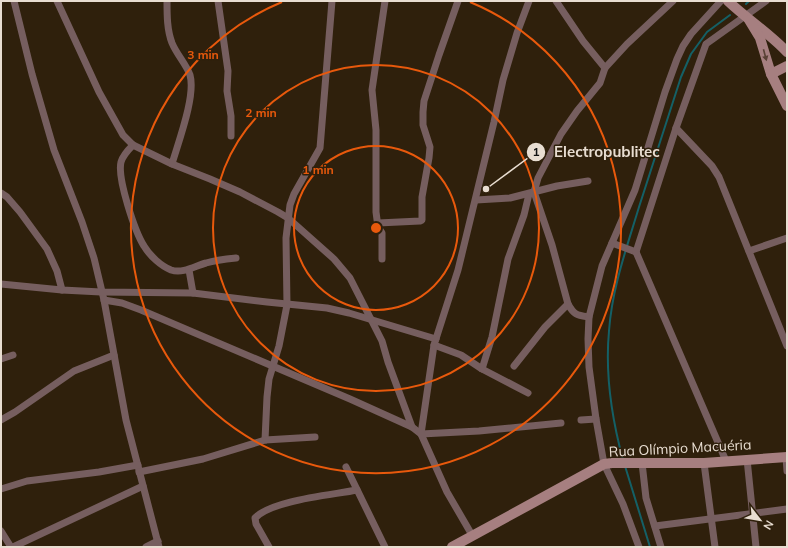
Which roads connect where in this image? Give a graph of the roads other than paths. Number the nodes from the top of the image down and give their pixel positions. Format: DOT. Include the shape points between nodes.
graph roads {
  1 [pos="14,1"];
  2 [pos="58,1"];
  3 [pos="167,1"];
  4 [pos="218,1"];
  5 [pos="332,1"];
  6 [pos="385,1"];
  7 [pos="458,1"];
  8 [pos="529,1"];
  9 [pos="556,1"];
  10 [pos="673,1"];
  11 [pos="721,1"];
  12 [pos="728,1"];
  13 [pos="766,1"];
  14 [pos="746,18"];
  15 [pos="787,52"];
  16 [pos="787,66"];
  17 [pos="605,68"];
  18 [pos="771,74"];
  19 [pos="787,106"];
  20 [pos="676,128"];
  21 [pos="231,136"];
  22 [pos="133,145"];
  23 [pos="172,164"];
  24 [pos="588,181"];
  25 [pos="1,192"];
  26 [pos="532,193"];
  27 [pos="476,200"];
  28 [pos="288,218"];
  29 [pos="378,223"];
  30 [pos="787,238"];
  31 [pos="612,243"];
  32 [pos="748,251"];
  33 [pos="636,252"];
  34 [pos="236,258"];
  35 [pos="382,259"];
  36 [pos="188,270"];
  37 [pos="1,284"];
  38 [pos="62,290"];
  39 [pos="101,292"];
  40 [pos="193,293"];
  41 [pos="104,300"];
  42 [pos="287,304"];
  43 [pos="568,304"];
  44 [pos="589,317"];
  45 [pos="372,320"];
  46 [pos="435,342"];
  47 [pos="787,346"];
  48 [pos="13,355"];
  49 [pos="114,355"];
  50 [pos="1,359"];
  51 [pos="273,366"];
  52 [pos="514,366"];
  53 [pos="482,369"];
  54 [pos="528,393"];
  55 [pos="596,419"];
  56 [pos="1,420"];
  57 [pos="581,420"];
  58 [pos="561,423"];
  59 [pos="412,427"];
  60 [pos="421,434"];
  61 [pos="315,437"];
  62 [pos="265,440"];
  63 [pos="786,457"];
  64 [pos="747,459"];
  65 [pos="726,461"];
  66 [pos="639,463"];
  67 [pos="704,463"];
  68 [pos="608,464"];
  69 [pos="346,467"];
  70 [pos="139,469"];
  71 [pos="787,471"];
  72 [pos="143,486"];
  73 [pos="1,488"];
  74 [pos="357,490"];
  75 [pos="787,509"];
  76 [pos="752,514"];
  77 [pos="712,518"];
  78 [pos="655,526"];
  79 [pos="1,531"];
  80 [pos="472,535"];
  81 [pos="159,544"];
  82 [pos="455,546"];
  83 [pos="12,547"];
  84 [pos="146,547"];
  85 [pos="270,547"];
  86 [pos="385,547"];
  87 [pos="640,547"];
  88 [pos="661,547"];
  89 [pos="715,547"];
  90 [pos="756,547"];
  1 -- 39 [label="street" via="54,150 94,258"];
  2 -- 22 [label="street" via="99,92 123,135"];
  3 -- 23 [label="street" via="168,30 172,44 187,68 191,82 186,116"];
  4 -- 21 [label="street" via="226,58"];
  5 -- 28 [label="street" via="320,148 294,194"];
  6 -- 29 [label="street" via="372,90 376,130 375,187"];
  7 -- 29 [label="street" via="424,101 423,125 430,147 430,158 422,197 422,220"];
  8 -- 27 [label="street" via="503,80"];
  9 -- 17 [label="street"];
  10 -- 17 [label="street"];
  11 -- 31 [label="street" via="691,34 680,52 665,92 636,190"];
  12 -- 14 [label="street"];
  13 -- 14 [label="street"];
  14 -- 15 [label="street"];
  14 -- 18 [label="street, one-way" via="760,38"];
  14 -- 20 [label="street" via="706,44"];
  16 -- 18 [label="street"];
  17 -- 26 [label="street" via="600,83 561,134 541,170"];
  18 -- 19 [label="street"];
  20 -- 32 [label="street" via="719,177"];
  20 -- 33 [label="street"];
  22 -- 23 [label="street"];
  22 -- 36 [label="street" via="121,160 120,168 127,201 140,239 161,264 172,270"];
  23 -- 28 [label="street" via="210,178"];
  24 -- 26 [label="street"];
  25 -- 38 [label="street" via="20,212 47,249"];
  26 -- 27 [label="street" via="510,198"];
  26 -- 43 [label="street" via="552,245"];
  26 -- 53 [label="street" via="508,259 492,337"];
  27 -- 46 [label="street" via="458,270"];
  28 -- 42 [label="street"];
  28 -- 45 [label="street" via="334,259 350,278"];
  29 -- 35 [label="street" via="382,234"];
  30 -- 32 [label="street"];
  31 -- 33 [label="street"];
  31 -- 44 [label="street" via="602,266"];
  32 -- 47 [label="street"];
  33 -- 65 [label="street"];
  34 -- 36 [label="street" via="206,263"];
  36 -- 40 [label="street"];
  37 -- 38 [label="street"];
  38 -- 39 [label="street"];
  39 -- 40 [label="street"];
  39 -- 41 [label="street"];
  40 -- 42 [label="street"];
  41 -- 49 [label="street"];
  41 -- 51 [label="street" via="141,310"];
  42 -- 45 [label="street" via="327,308"];
  42 -- 51 [label="street"];
  43 -- 44 [label="street" via="576,314"];
  43 -- 52 [label="street" via="545,326"];
  44 -- 55 [label="street" via="588,339"];
  45 -- 46 [label="street"];
  45 -- 59 [label="street" via="382,341"];
  46 -- 53 [label="street"];
  46 -- 60 [label="street"];
  48 -- 50 [label="street"];
  49 -- 56 [label="street" via="74,371"];
  49 -- 70 [label="street" via="126,420"];
  51 -- 59 [label="street"];
  51 -- 62 [label="street" via="267,397"];
  53 -- 54 [label="street"];
  55 -- 57 [label="street"];
  55 -- 68 [label="street"];
  58 -- 60 [label="street"];
  59 -- 60 [label="street"];
  60 -- 80 [label="street" via="447,492"];
  61 -- 62 [label="street"];
  62 -- 70 [label="street" via="203,459"];
  63 -- 64 [label="street, Rua Olímpio Macuéria"];
  63 -- 71 [label="street"];
  64 -- 65 [label="street, Rua Olímpio Macuéria"];
  64 -- 76 [label="street"];
  65 -- 67 [label="street, Rua Olímpio Macuéria"];
  66 -- 67 [label="street, Rua Olímpio Macuéria"];
  66 -- 68 [label="street, Rua Olímpio Macuéria"];
  66 -- 78 [label="street"];
  67 -- 77 [label="street"];
  68 -- 80 [label="street, Rua Olímpio Macuéria"];
  68 -- 87 [label="street"];
  69 -- 74 [label="street"];
  70 -- 72 [label="street"];
  70 -- 73 [label="street" via="27,481"];
  72 -- 81 [label="street"];
  72 -- 83 [label="street"];
  74 -- 85 [label="street" via="289,502 260,513 255,518 256,524"];
  74 -- 86 [label="street"];
  75 -- 76 [label="street"];
  76 -- 77 [label="street"];
  76 -- 90 [label="street"];
  77 -- 78 [label="street"];
  77 -- 89 [label="street"];
  78 -- 88 [label="street"];
  79 -- 83 [label="street"];
  80 -- 82 [label="street, Rua Olímpio Macuéria"];
  81 -- 84 [label="street"];
}
